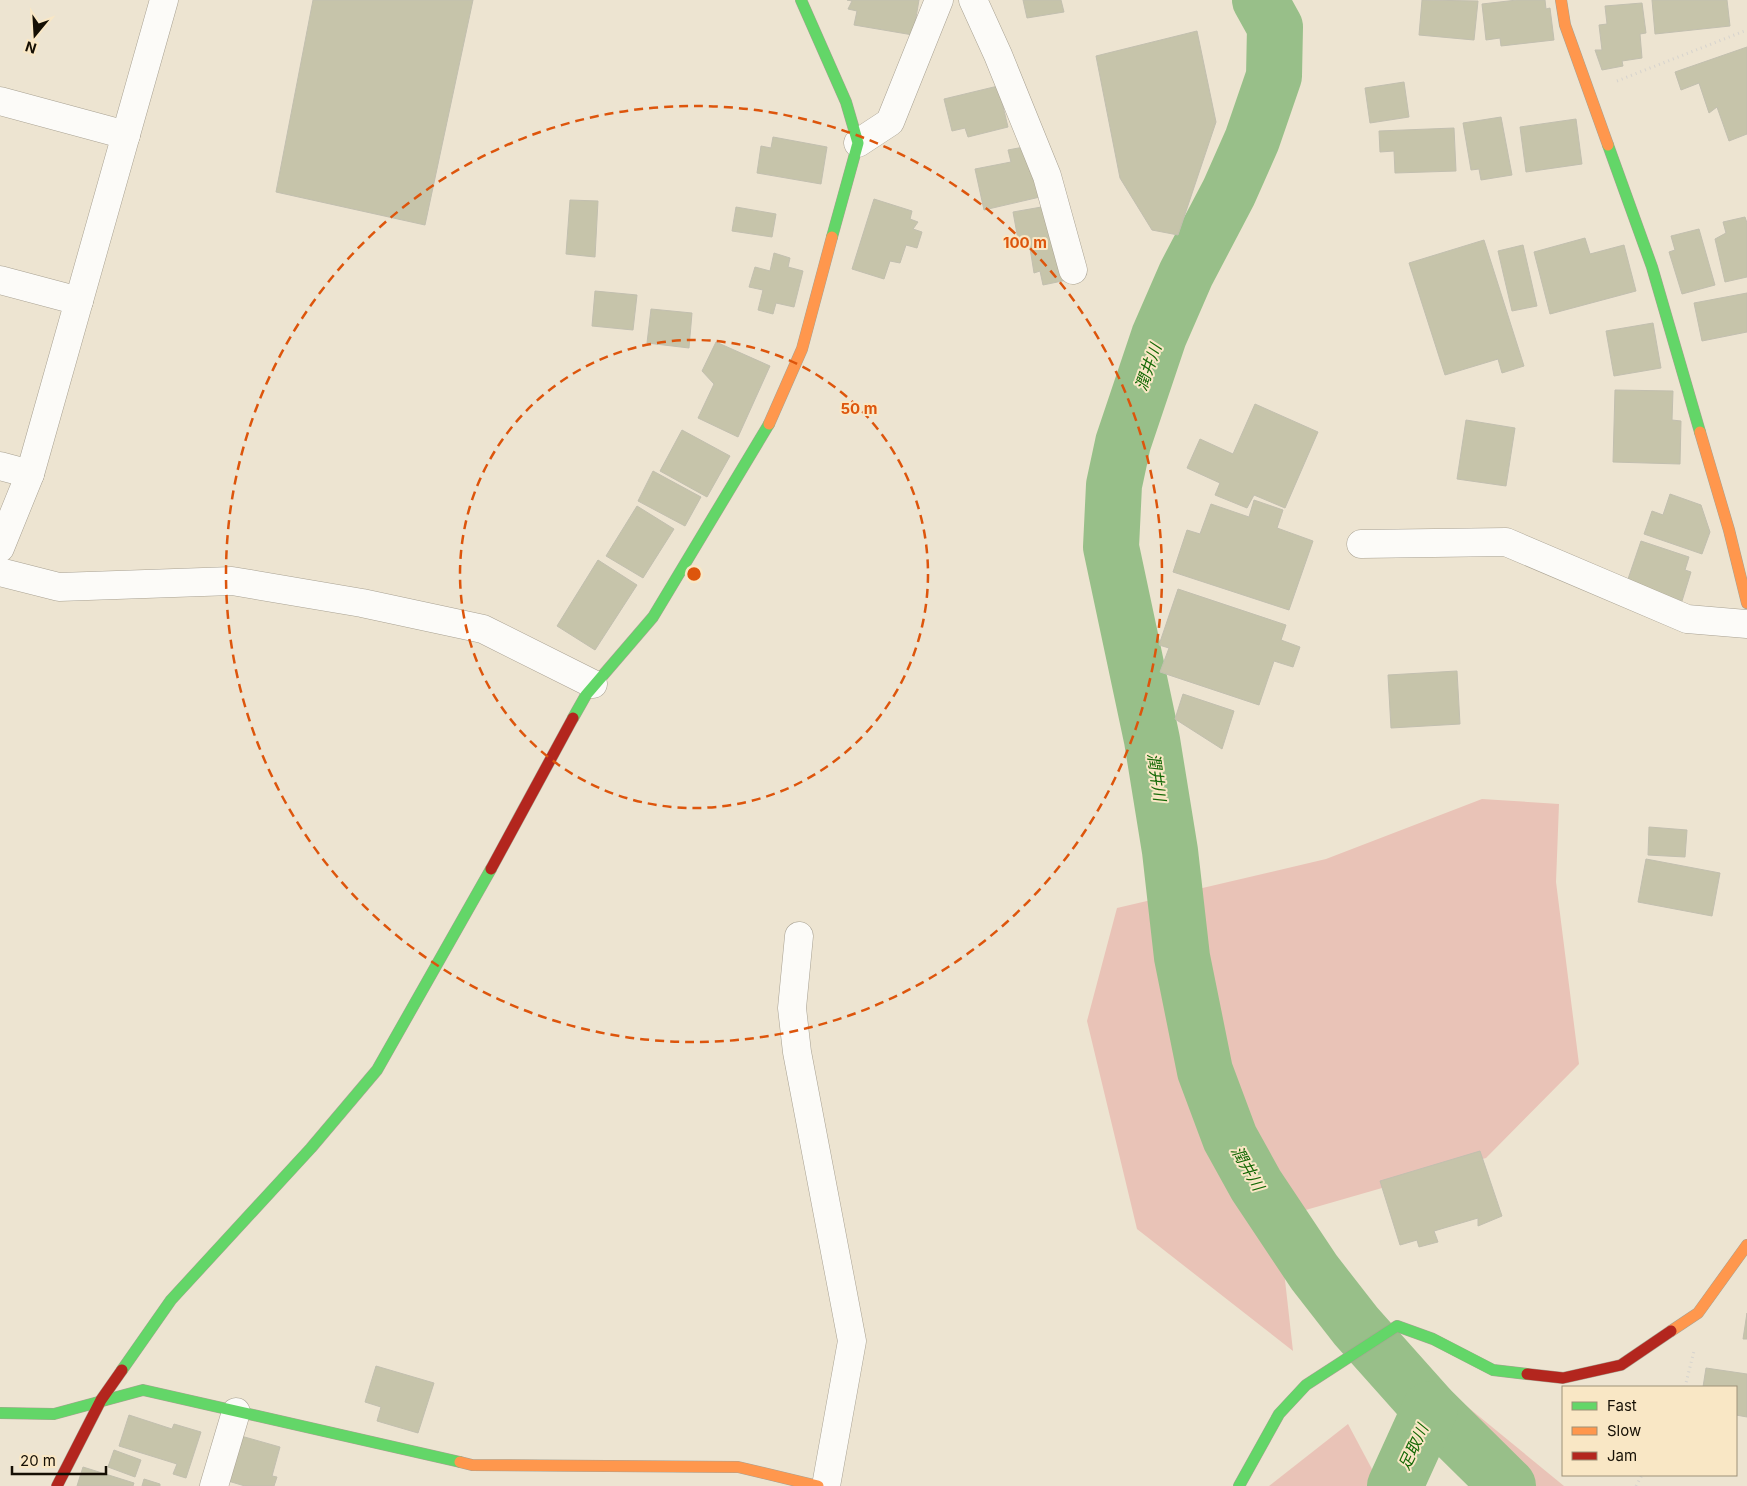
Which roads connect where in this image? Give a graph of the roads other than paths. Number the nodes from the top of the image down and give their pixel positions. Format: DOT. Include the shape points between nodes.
graph roads {
  1 [pos="164,0"];
  2 [pos="801,0"];
  3 [pos="939,0"];
  4 [pos="973,0"];
  5 [pos="1561,0"];
  6 [pos="0,101"];
  7 [pos="126,135"];
  8 [pos="858,143"];
  9 [pos="1073,270"];
  10 [pos="0,280"];
  11 [pos="79,301"];
  12 [pos="0,466"];
  13 [pos="30,474"];
  14 [pos="1361,544"];
  15 [pos="0,548"];
  16 [pos="0,572"];
  17 [pos="1747,603"];
  18 [pos="1747,624"];
  19 [pos="593,684"];
  20 [pos="799,936"];
  21 [pos="1747,1245"];
  22 [pos="101,1400"];
  23 [pos="236,1412"];
  24 [pos="0,1414"];
  25 [pos="57,1486"];
  26 [pos="214,1486"];
  27 [pos="818,1486"];
  28 [pos="826,1486"];
  29 [pos="1239,1486"];
  1 -- 7 [label="street"];
  2 -- 8 [label="street" via="846,102"];
  3 -- 8 [label="street" via="890,122"];
  4 -- 9 [label="street" via="1047,176"];
  5 -- 17 [label="street" via="1565,25 1652,267 1729,530"];
  6 -- 7 [label="street"];
  7 -- 11 [label="street"];
  8 -- 19 [label="street" via="802,350 770,424 653,617"];
  10 -- 11 [label="street"];
  11 -- 13 [label="street"];
  12 -- 13 [label="street"];
  13 -- 15 [label="street"];
  14 -- 18 [label="street" via="1506,542 1687,619"];
  16 -- 19 [label="street" via="59,587 232,581 362,603 482,629"];
  19 -- 22 [label="street" via="376,1070 311,1148 171,1300"];
  20 -- 28 [label="street" via="792,1008 796,1052 852,1341"];
  21 -- 29 [label="street" via="1698,1313 1621,1365 1562,1378 1493,1370 1433,1339 1397,1326 1306,1385 1278,1414"];
  22 -- 23 [label="street" via="143,1390"];
  22 -- 24 [label="street" via="54,1414"];
  22 -- 25 [label="street"];
  23 -- 26 [label="street"];
  23 -- 27 [label="street" via="472,1465 738,1467"];
}
